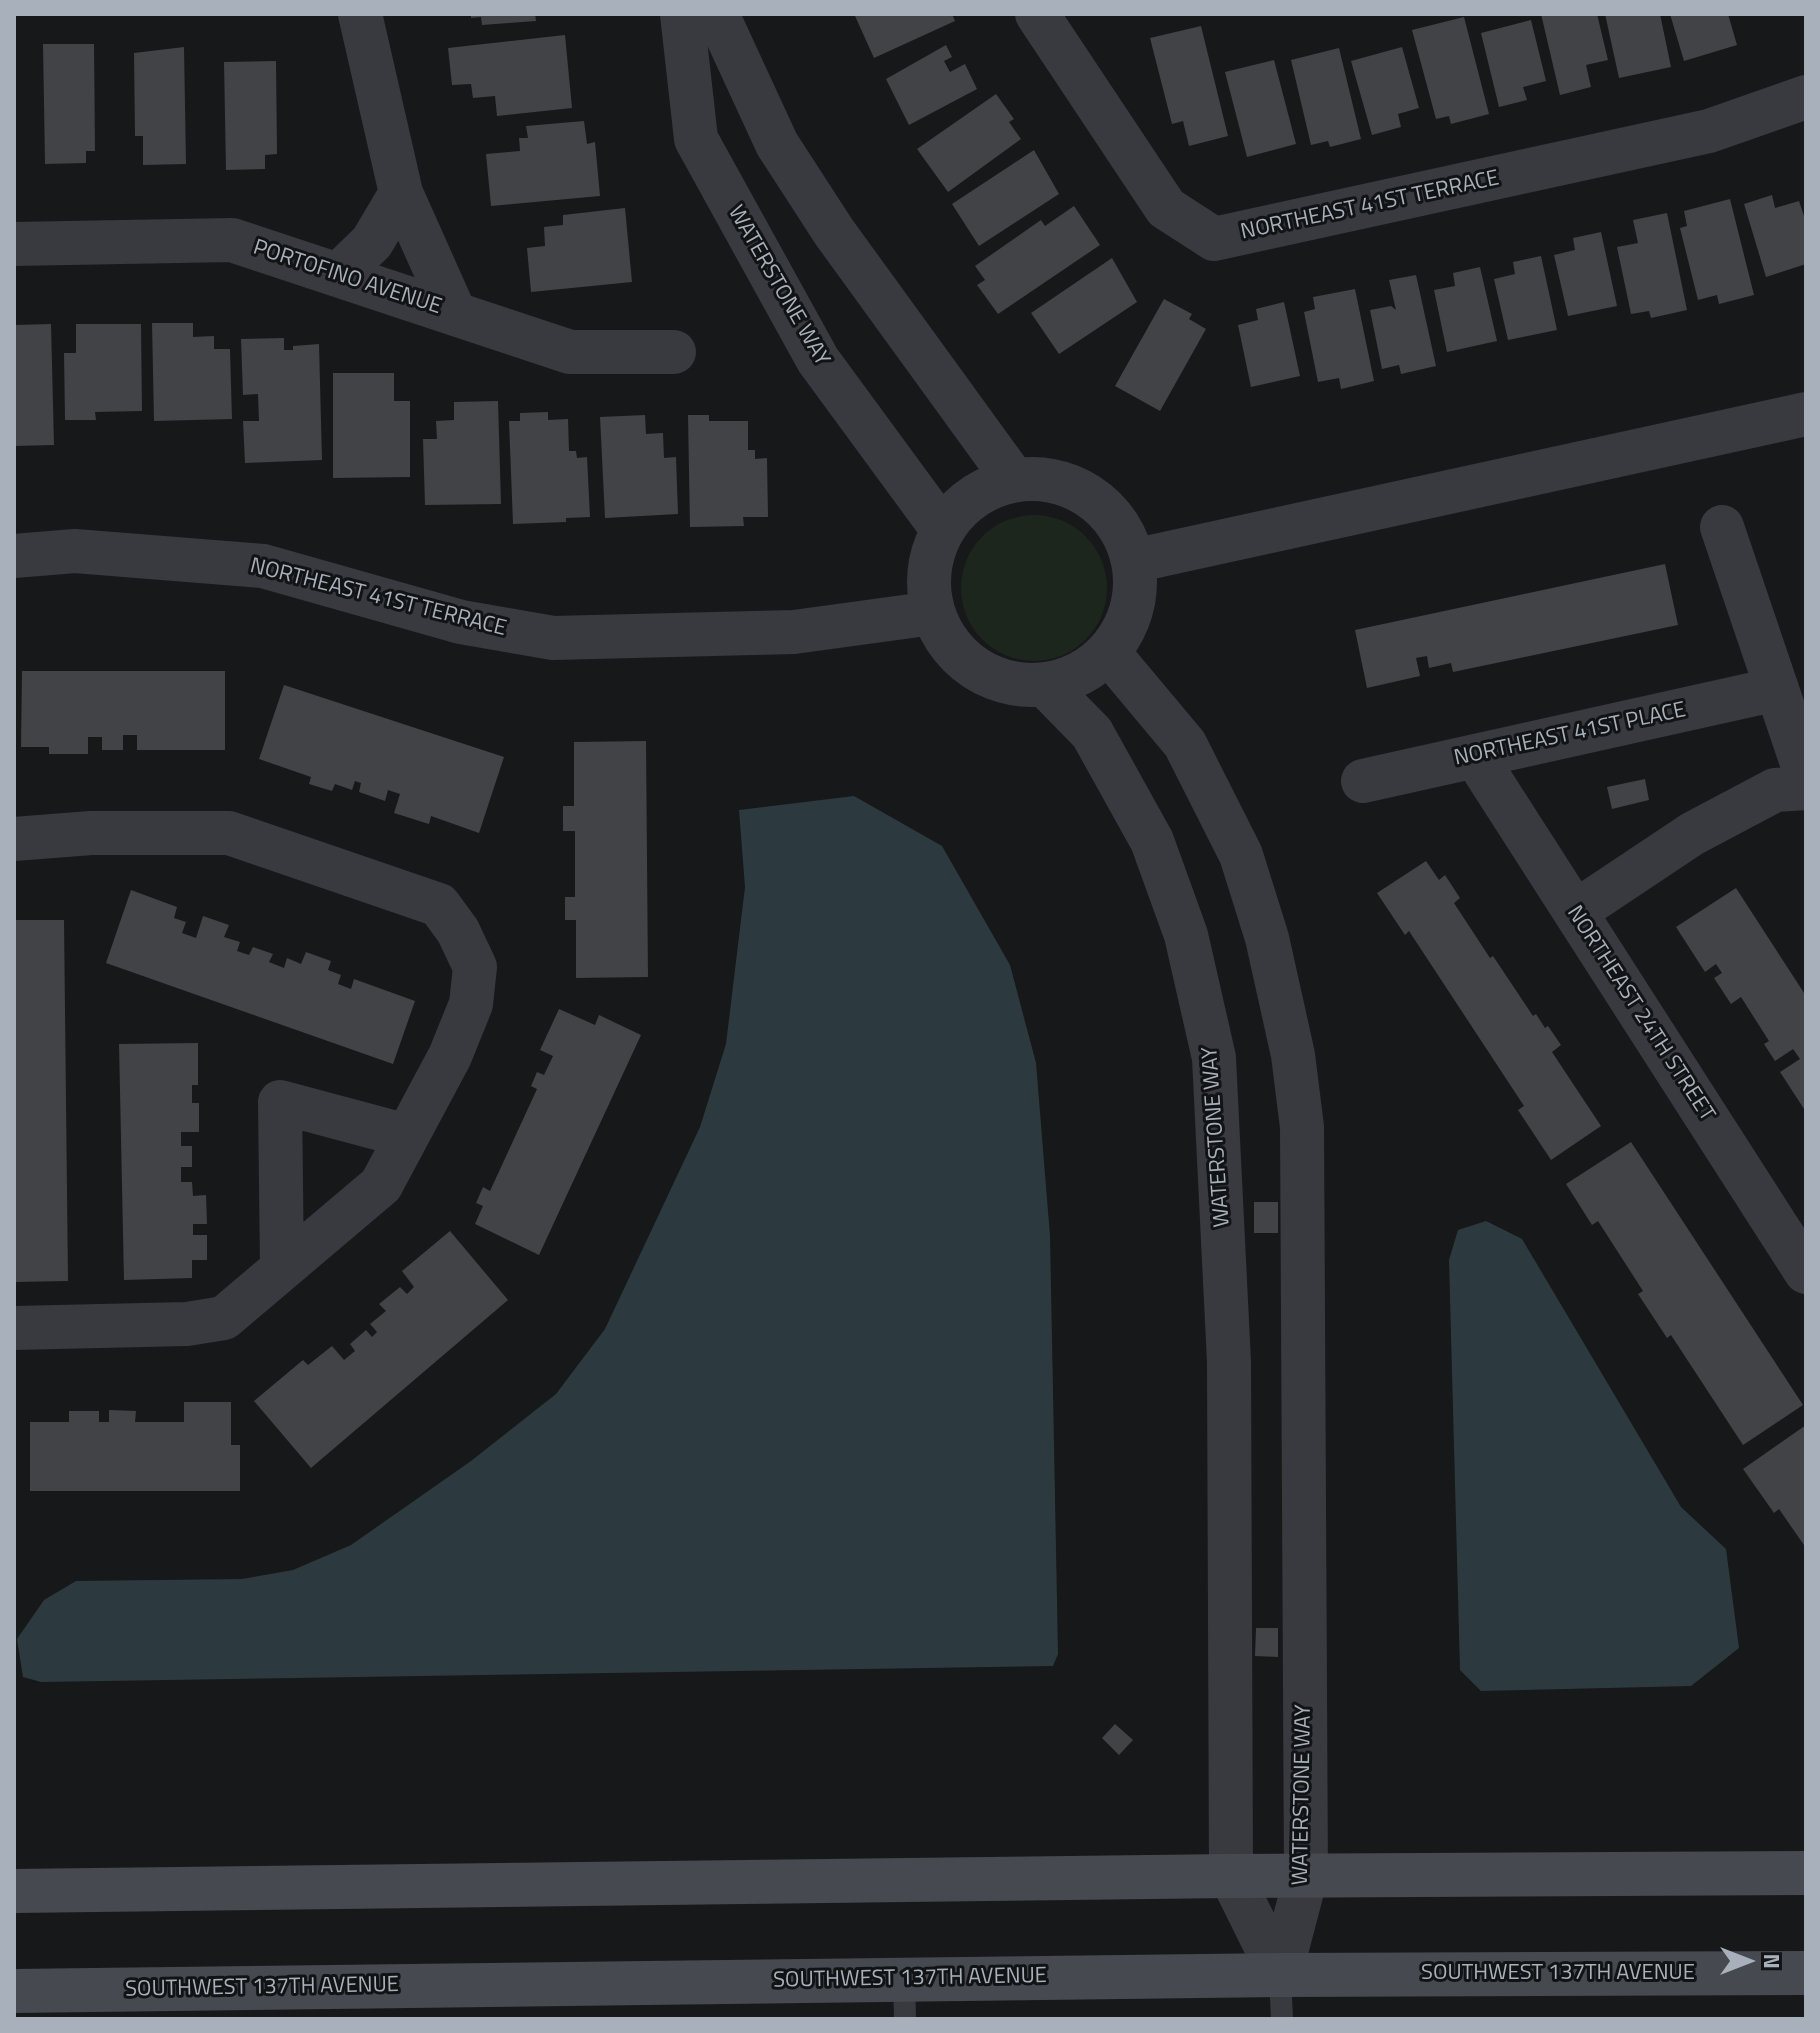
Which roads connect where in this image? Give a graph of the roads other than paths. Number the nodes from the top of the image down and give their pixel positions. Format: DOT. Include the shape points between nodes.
graph roads {
  1 [pos="360,14"];
  2 [pos="682,14"];
  3 [pos="717,14"];
  4 [pos="1037,14"];
  5 [pos="1806,97"];
  6 [pos="401,193"];
  7 [pos="14,244"];
  8 [pos="338,275"];
  9 [pos="455,314"];
  10 [pos="674,352"];
  11 [pos="1806,414"];
  12 [pos="1014,480"];
  13 [pos="1722,527"];
  14 [pos="942,529"];
  15 [pos="14,556"];
  16 [pos="1133,561"];
  17 [pos="933,613"];
  18 [pos="1108,652"];
  19 [pos="1045,685"];
  20 [pos="1777,689"];
  21 [pos="1475,756"];
  22 [pos="1806,775"];
  23 [pos="1363,781"];
  24 [pos="1806,788"];
  25 [pos="14,839"];
  26 [pos="1575,912"];
  27 [pos="407,1136"];
  28 [pos="282,1268"];
  29 [pos="1806,1272"];
  30 [pos="14,1328"];
  31 [pos="1806,1873"];
  32 [pos="1231,1876"];
  33 [pos="1306,1876"];
  34 [pos="14,1891"];
  35 [pos="1806,1973"];
  36 [pos="1280,1975"];
  37 [pos="14,1991"];
  38 [pos="905,1999"];
  39 [pos="1282,2019"];
  1 -- 6 [label="street"];
  2 -- 14 [label="street, WATERSTONE WAY" via="696,139 818,360"];
  3 -- 12 [label="street" via="785,157"];
  4 -- 5 [label="street, NORTHEAST 41ST TERRACE" via="1166,208 1214,239 1709,131"];
  6 -- 8 [label="street" via="372,242"];
  6 -- 9 [label="street"];
  7 -- 8 [label="street, PORTOFINO AVENUE" via="232,240"];
  8 -- 9 [label="street, PORTOFINO AVENUE"];
  9 -- 10 [label="street, PORTOFINO AVENUE" via="570,352"];
  11 -- 16 [label="street"];
  12 -- 14 [label="street" via="986,488"];
  12 -- 16 [label="street" via="1046,479 1076,488 1102,506 1122,531"];
  13 -- 20 [label="street"];
  14 -- 17 [label="street" via="929,571"];
  15 -- 17 [label="street, NORTHEAST 41ST TERRACE" via="75,551 263,566 461,622 553,638 794,632"];
  16 -- 18 [label="street" via="1134,594 1126,625"];
  17 -- 19 [label="street" via="950,645 976,670 1010,683"];
  18 -- 19 [label="street" via="1079,673"];
  18 -- 33 [label="street, WATERSTONE WAY" via="1185,744 1241,855 1267,938 1293,1055 1302,1127"];
  19 -- 32 [label="street, WATERSTONE WAY" via="1092,733 1152,841 1186,935 1214,1058 1229,1362"];
  20 -- 21 [label="street, NORTHEAST 41ST PLACE"];
  20 -- 22 [label="street"];
  21 -- 23 [label="street, NORTHEAST 41ST PLACE"];
  21 -- 26 [label="street, NORTHEAST 24TH STREET"];
  24 -- 26 [label="street" via="1775,790 1692,834"];
  25 -- 27 [label="street" via="229,833 439,905 475,967 471,1004"];
  26 -- 29 [label="street, NORTHEAST 24TH STREET"];
  27 -- 28 [label="street" via="381,1185"];
  27 -- 28 [label="street" via="280,1102"];
  28 -- 30 [label="street" via="224,1318 187,1324"];
  31 -- 33 [label="main road"];
  32 -- 33 [label="main road"];
  32 -- 34 [label="main road"];
  32 -- 36 [label="street, WATERSTONE WAY"];
  33 -- 36 [label="street, WATERSTONE WAY"];
  35 -- 36 [label="main road, SOUTHWEST 137TH AVENUE"];
  36 -- 38 [label="main road, SOUTHWEST 137TH AVENUE"];
  36 -- 39 [label="lane"];
  37 -- 38 [label="main road, SOUTHWEST 137TH AVENUE"];
}
